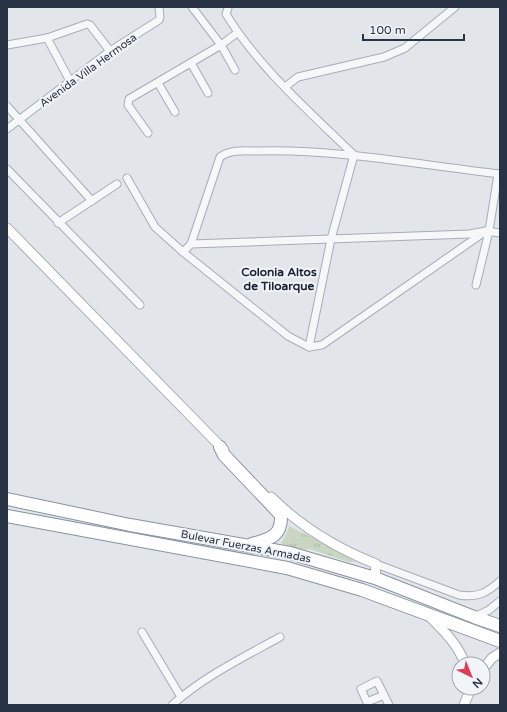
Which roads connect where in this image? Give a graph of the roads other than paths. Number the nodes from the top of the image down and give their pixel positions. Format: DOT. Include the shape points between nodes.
graph roads {
  1 [pos="159,7"];
  2 [pos="192,7"];
  3 [pos="455,7"];
  4 [pos="228,8"];
  5 [pos="237,33"];
  6 [pos="47,38"];
  7 [pos="7,45"];
  8 [pos="221,45"];
  9 [pos="110,51"];
  10 [pos="191,63"];
  11 [pos="235,70"];
  12 [pos="70,81"];
  13 [pos="158,83"];
  14 [pos="286,87"];
  15 [pos="208,93"];
  16 [pos="7,106"];
  17 [pos="175,112"];
  18 [pos="20,120"];
  19 [pos="7,129"];
  20 [pos="148,133"];
  21 [pos="354,155"];
  22 [pos="7,169"];
  23 [pos="499,174"];
  24 [pos="127,178"];
  25 [pos="117,184"];
  26 [pos="92,201"];
  27 [pos="58,223"];
  28 [pos="7,228"];
  29 [pos="488,231"];
  30 [pos="500,233"];
  31 [pos="331,239"];
  32 [pos="191,244"];
  33 [pos="183,252"];
  34 [pos="476,285"];
  35 [pos="140,305"];
  36 [pos="310,347"];
  37 [pos="220,447"];
  38 [pos="7,499"];
  39 [pos="7,508"];
  40 [pos="7,516"];
  41 [pos="27,520"];
  42 [pos="7,521"];
  43 [pos="108,523"];
  44 [pos="248,545"];
  45 [pos="376,564"];
  46 [pos="375,578"];
  47 [pos="500,581"];
  48 [pos="500,601"];
  49 [pos="426,613"];
  50 [pos="474,617"];
  51 [pos="500,626"];
  52 [pos="142,632"];
  53 [pos="280,636"];
  54 [pos="500,641"];
  55 [pos="500,653"];
  56 [pos="463,656"];
  57 [pos="491,659"];
  58 [pos="384,695"];
  59 [pos="181,697"];
  60 [pos="172,705"];
  61 [pos="389,705"];
  1 -- 9 [label="street, Avenida Villa Hermosa" via="159,20"];
  2 -- 8 [label="street"];
  3 -- 14 [label="street" via="405,48 384,57 298,77"];
  4 -- 5 [label="street" via="226,14"];
  5 -- 8 [label="street"];
  5 -- 14 [label="street"];
  6 -- 7 [label="street"];
  6 -- 9 [label="street" via="87,24"];
  6 -- 12 [label="street"];
  8 -- 10 [label="street"];
  8 -- 11 [label="street"];
  9 -- 12 [label="street, Avenida Villa Hermosa"];
  10 -- 13 [label="street"];
  10 -- 15 [label="street"];
  12 -- 18 [label="street, Avenida Villa Hermosa"];
  13 -- 17 [label="street"];
  13 -- 20 [label="street" via="127,102"];
  14 -- 21 [label="street"];
  16 -- 18 [label="street"];
  18 -- 19 [label="street, Avenida Villa Hermosa"];
  18 -- 26 [label="street"];
  21 -- 23 [label="street"];
  21 -- 31 [label="street"];
  21 -- 32 [label="street" via="292,150 224,154 220,157"];
  22 -- 27 [label="street"];
  23 -- 29 [label="street"];
  24 -- 33 [label="street" via="155,227"];
  25 -- 26 [label="street"];
  26 -- 27 [label="street"];
  27 -- 35 [label="street"];
  28 -- 37 [label="street"];
  29 -- 30 [label="street"];
  29 -- 31 [label="street" via="469,234"];
  29 -- 34 [label="street"];
  29 -- 36 [label="street" via="322,345"];
  31 -- 32 [label="street"];
  31 -- 36 [label="street"];
  32 -- 33 [label="street"];
  33 -- 36 [label="street" via="288,336"];
  37 -- 44 [label="highway" via="224,455 281,515 280,529 274,536"];
  37 -- 45 [label="street" via="278,504 310,530 348,553"];
  38 -- 43 [label="highway, Bulevar Fuerzas Armadas"];
  39 -- 43 [label="highway"];
  40 -- 41 [label="highway, Bulevar Fuerzas Armadas"];
  41 -- 42 [label="highway"];
  41 -- 49 [label="highway, Bulevar Fuerzas Armadas" via="287,568 333,580"];
  43 -- 44 [label="highway, Bulevar Fuerzas Armadas"];
  44 -- 46 [label="highway, Bulevar Fuerzas Armadas" via="290,553"];
  45 -- 46 [label="street"];
  45 -- 47 [label="street" via="468,597 484,594"];
  46 -- 50 [label="highway, Bulevar Fuerzas Armadas"];
  48 -- 50 [label="street"];
  49 -- 54 [label="highway, Bulevar Fuerzas Armadas"];
  49 -- 56 [label="street" via="454,642"];
  50 -- 51 [label="highway, Bulevar Fuerzas Armadas"];
  52 -- 59 [label="street"];
  53 -- 59 [label="street"];
  55 -- 57 [label="street"];
  58 -- 61 [label="street"];
  59 -- 60 [label="street"];
}
